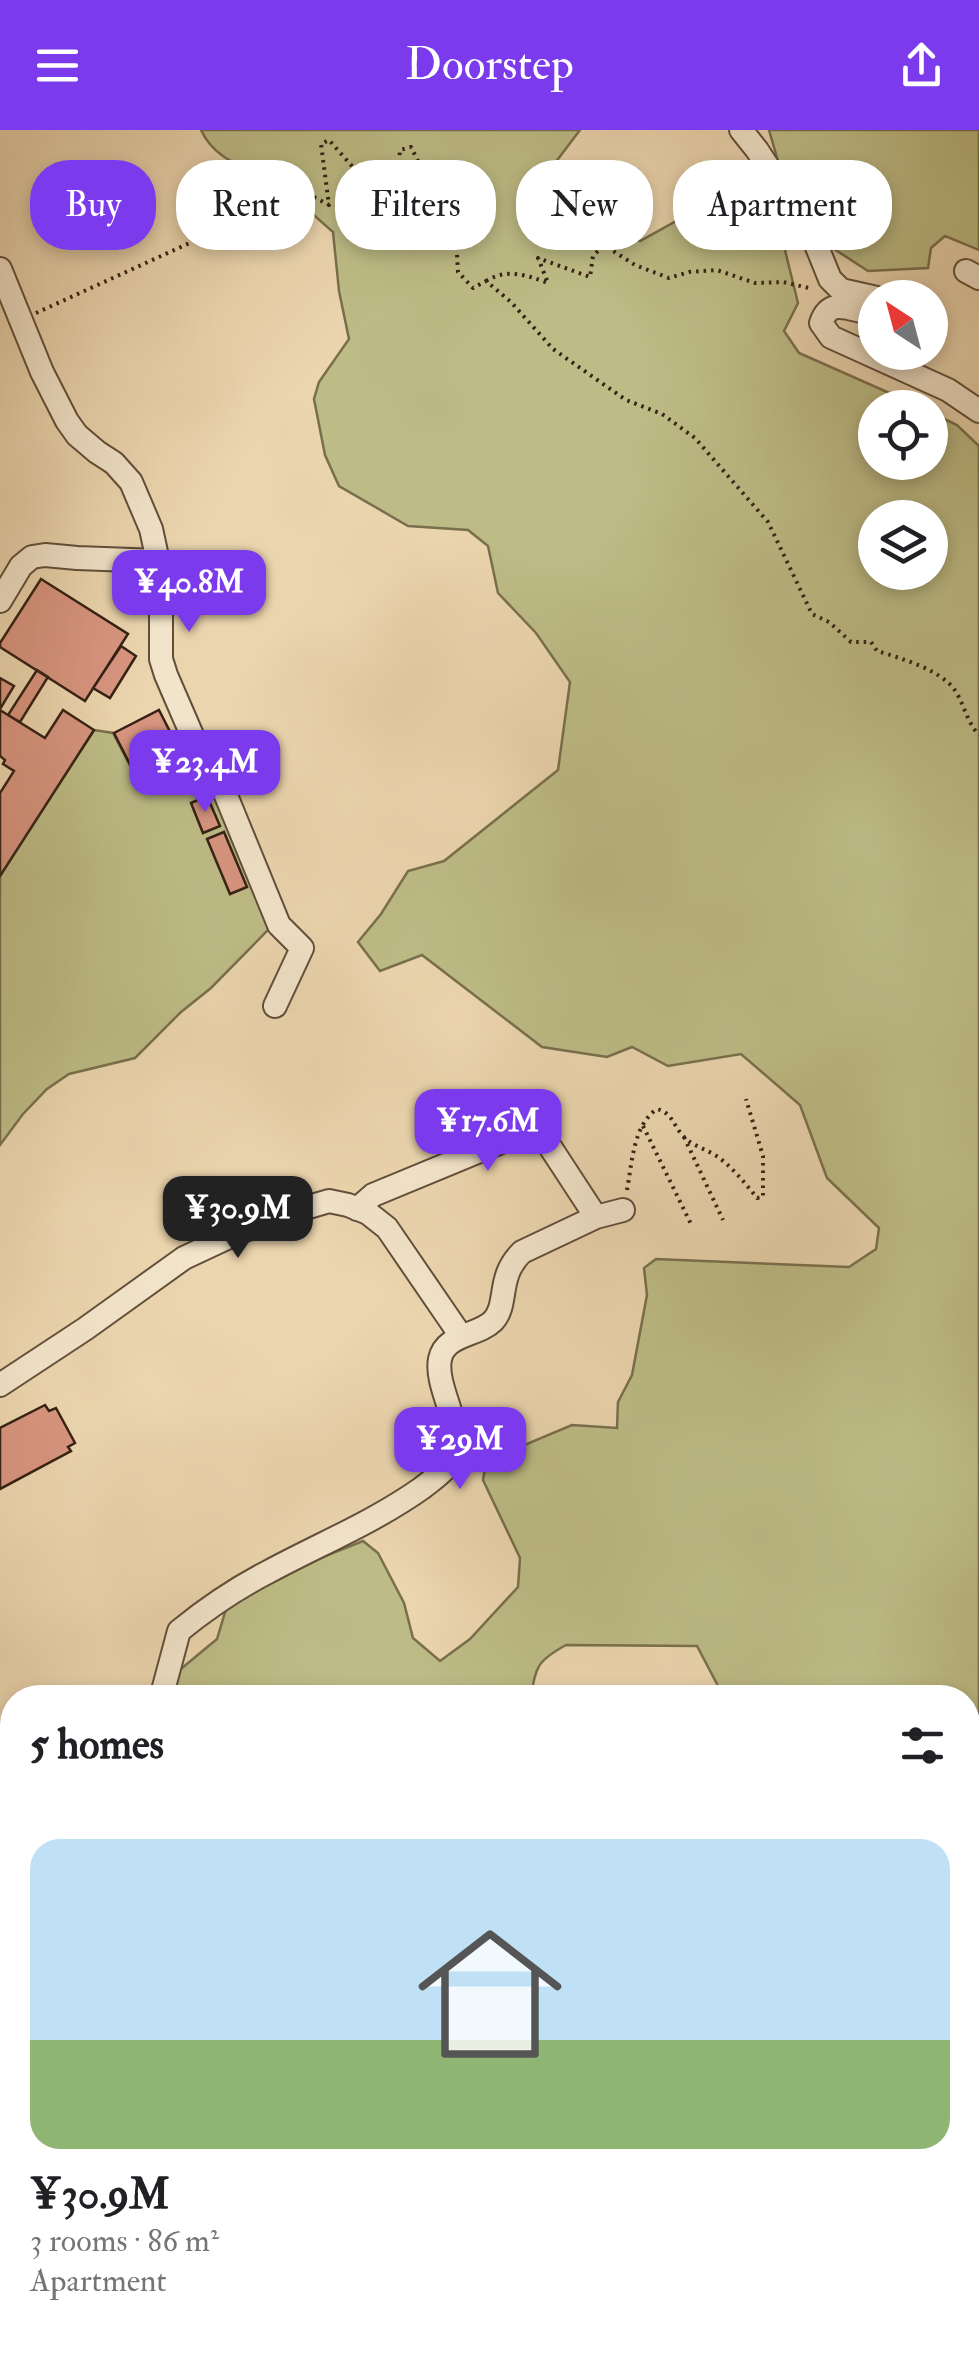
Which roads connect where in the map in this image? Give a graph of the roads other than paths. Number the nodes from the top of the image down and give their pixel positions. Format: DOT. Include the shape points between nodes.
graph roads {
  1 [pos="741,130"];
  2 [pos="0,269"];
  3 [pos="858,294"];
  4 [pos="858,311"];
  5 [pos="858,349"];
  6 [pos="904,370"];
  7 [pos="979,411"];
  8 [pos="158,561"];
  9 [pos="0,601"];
  10 [pos="275,1006"];
  11 [pos="357,1208"];
  12 [pos="623,1210"];
  13 [pos="596,1217"];
  14 [pos="461,1336"];
  15 [pos="0,1385"];
  16 [pos="164,1685"];
  1 -- 3 [label="street" via="816,242 830,279"];
  2 -- 8 [label="street" via="67,420 131,482"];
  4 -- 5 [label="street" via="830,308 821,322 831,337"];
  6 -- 7 [label="street"];
  8 -- 9 [label="street" via="32,557"];
  8 -- 10 [label="street" via="166,675 216,771 280,925 302,948"];
  11 -- 13 [label="street" via="523,1132 545,1140"];
  11 -- 14 [label="street" via="387,1228"];
  11 -- 15 [label="street" via="329,1201 184,1258"];
  12 -- 13 [label="street"];
  13 -- 14 [label="street" via="522,1252 506,1274 492,1322"];
  14 -- 16 [label="street" via="440,1354 456,1444 443,1472 351,1532 265,1573 179,1631"];
}
